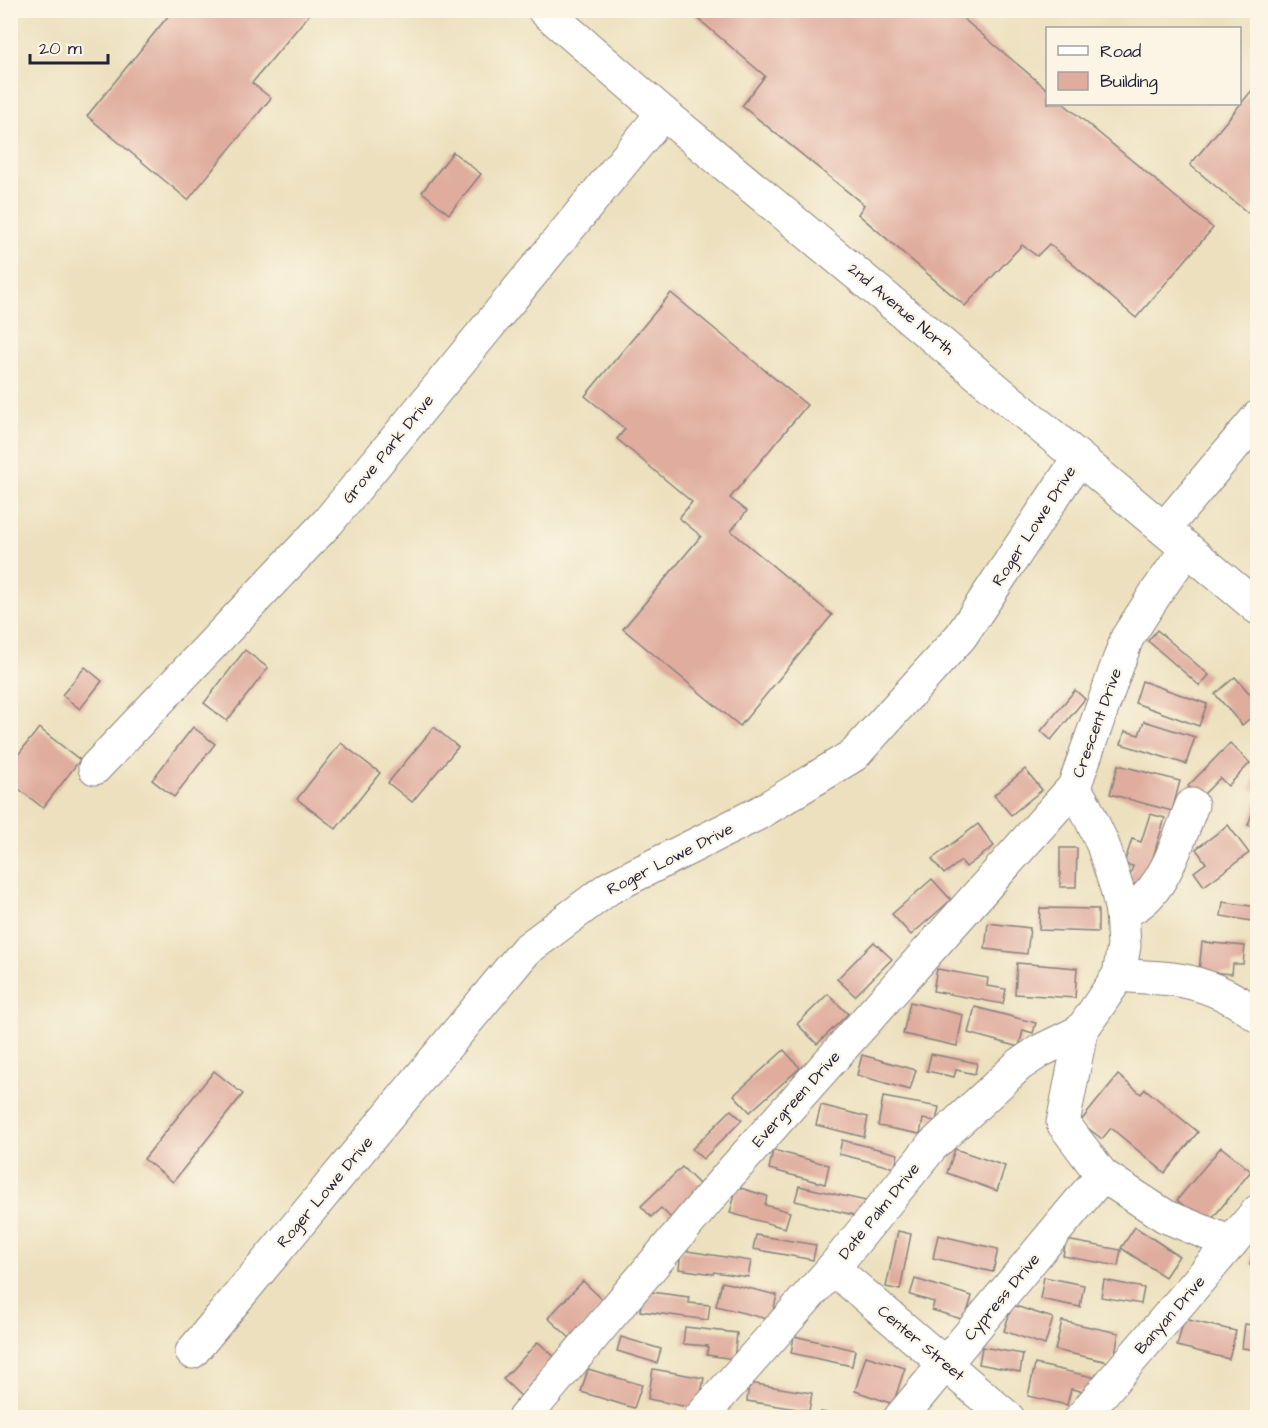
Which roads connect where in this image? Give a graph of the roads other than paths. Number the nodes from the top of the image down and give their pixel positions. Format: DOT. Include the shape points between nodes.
graph roads {
  1 [pos="544,10"];
  2 [pos="663,113"];
  3 [pos="1257,417"];
  4 [pos="1079,458"];
  5 [pos="1175,539"];
  6 [pos="1257,608"];
  7 [pos="95,768"];
  8 [pos="1074,786"];
  9 [pos="1192,805"];
  10 [pos="1122,912"];
  11 [pos="1119,975"];
  12 [pos="1253,1004"];
  13 [pos="1081,1031"];
  14 [pos="1102,1175"];
  15 [pos="1257,1211"];
  16 [pos="1231,1243"];
  17 [pos="833,1269"];
  18 [pos="192,1352"];
  19 [pos="946,1364"];
  20 [pos="524,1418"];
  21 [pos="700,1418"];
  22 [pos="900,1418"];
  23 [pos="1008,1418"];
  24 [pos="1082,1418"];
  1 -- 2 [label="street, 2nd Avenue North"];
  2 -- 4 [label="street, 2nd Avenue North"];
  2 -- 7 [label="street, Grove Park Drive" via="328,522"];
  3 -- 5 [label="street, Crescent Drive"];
  4 -- 5 [label="street, 2nd Avenue North"];
  4 -- 18 [label="street, Roger Lowe Drive" via="961,636 854,755 759,813 609,888 526,950"];
  5 -- 6 [label="street, 2nd Avenue North"];
  5 -- 8 [label="street, Crescent Drive" via="1156,592 1127,638"];
  8 -- 10 [label="street, Crescent Drive" via="1103,845"];
  8 -- 20 [label="street, Evergreen Drive" via="726,1178"];
  9 -- 10 [label="street" via="1156,887 1136,906"];
  10 -- 11 [label="street, Crescent Drive" via="1124,946"];
  11 -- 12 [label="street" via="1190,982"];
  11 -- 13 [label="street"];
  13 -- 14 [label="street" via="1063,1123"];
  13 -- 17 [label="street, Date Palm Drive" via="1019,1065 932,1146"];
  14 -- 16 [label="street" via="1165,1216"];
  14 -- 19 [label="street, Cypress Drive"];
  15 -- 16 [label="street, Banyan Drive"];
  16 -- 24 [label="street, Banyan Drive"];
  17 -- 19 [label="street, Center Street"];
  17 -- 21 [label="street, Date Palm Drive"];
  19 -- 22 [label="street, Cypress Drive"];
  19 -- 23 [label="street, Center Street"];
}
